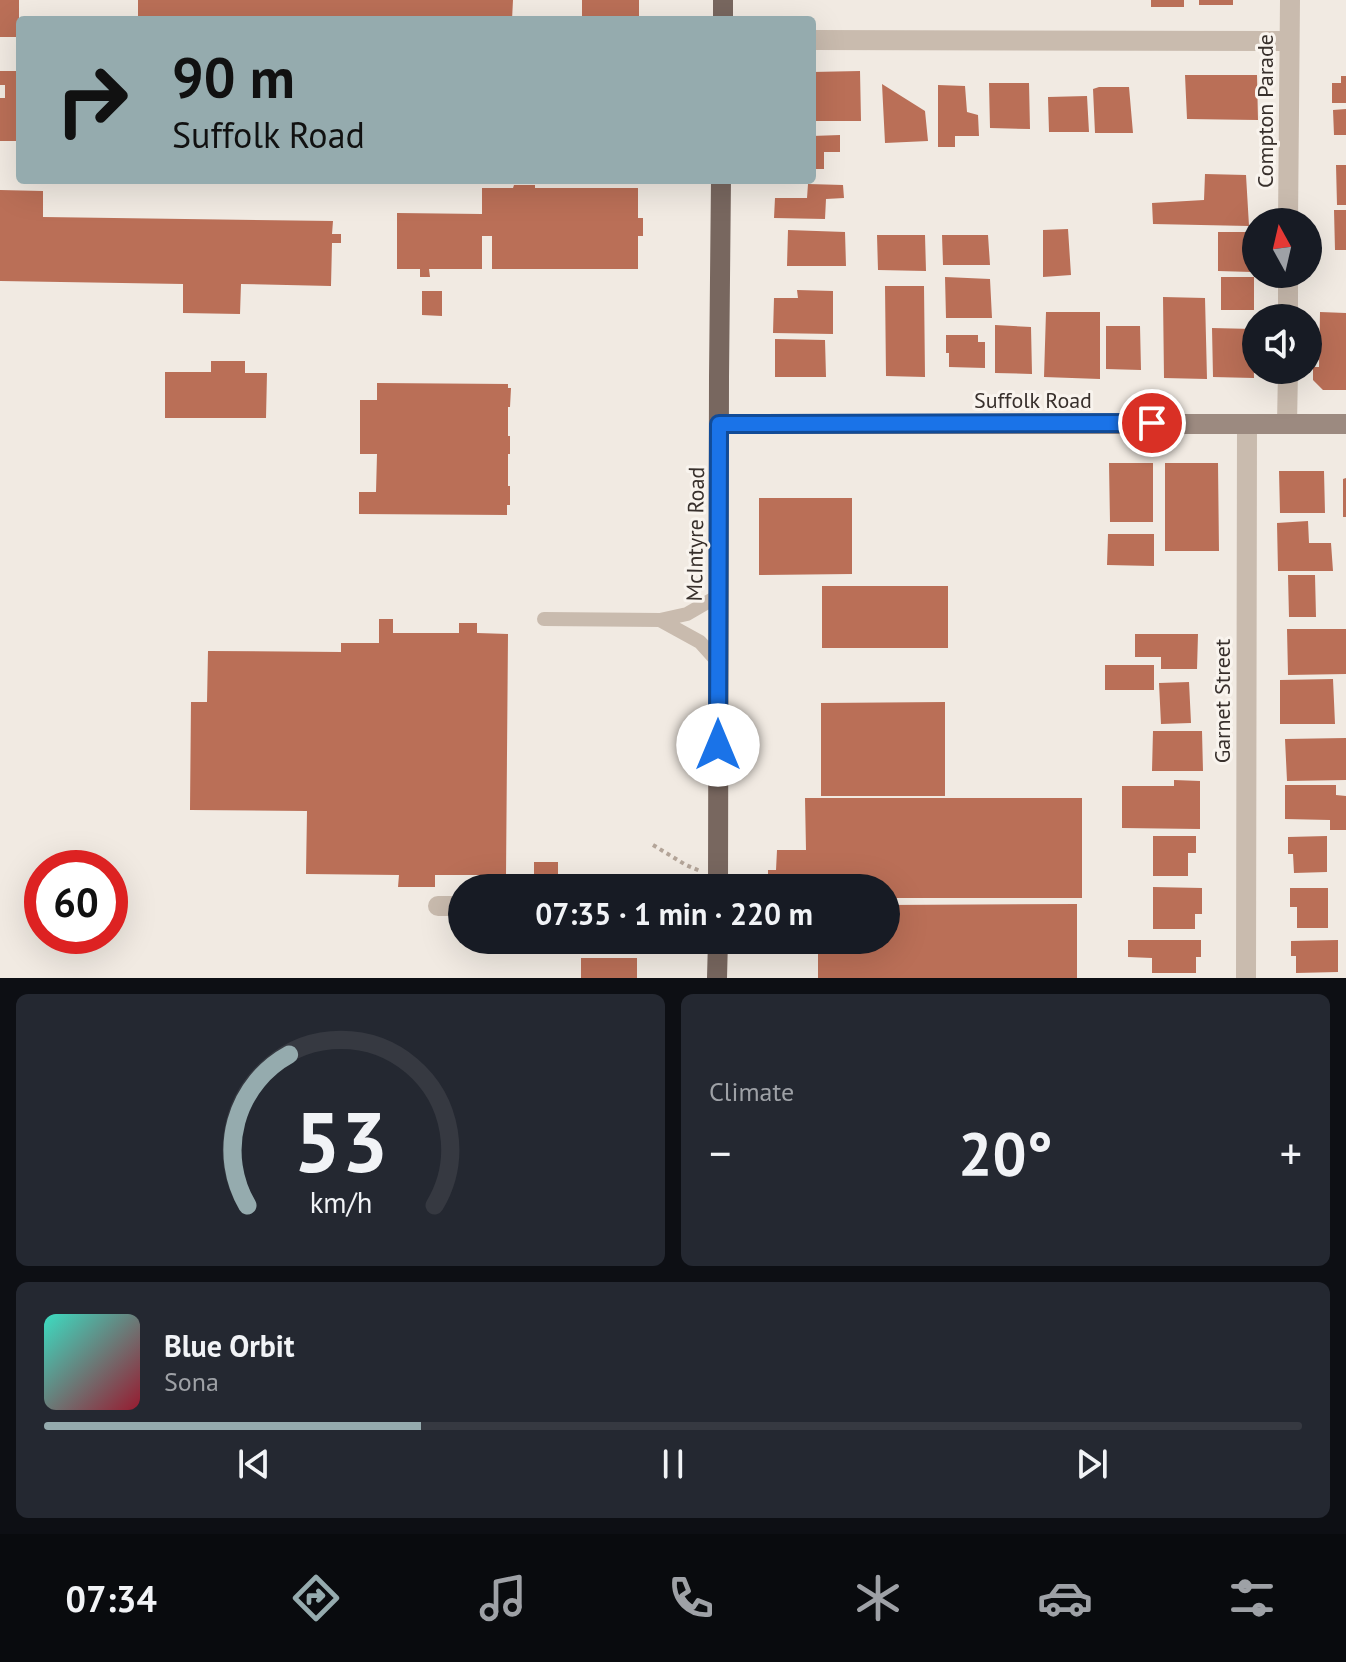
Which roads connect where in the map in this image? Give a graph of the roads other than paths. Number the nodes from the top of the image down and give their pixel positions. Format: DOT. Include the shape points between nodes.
graph roads {
  1 [pos="1290,0"];
  2 [pos="816,40"];
  3 [pos="1289,41"];
  4 [pos="721,184"];
  5 [pos="1288,208"];
  6 [pos="1288,384"];
  7 [pos="719,424"];
  8 [pos="1247,424"];
  9 [pos="1287,424"];
  10 [pos="1346,424"];
  11 [pos="718,596"];
  12 [pos="544,619"];
  13 [pos="660,620"];
  14 [pos="718,662"];
  15 [pos="718,874"];
  16 [pos="438,906"];
  17 [pos="448,906"];
  18 [pos="718,954"];
  19 [pos="717,978"];
  20 [pos="1246,978"];
  1 -- 3 [label="street, Compton Parade"];
  2 -- 3 [label="street"];
  3 -- 5 [label="street, Compton Parade"];
  4 -- 7 [label="main road, McIntyre Road"];
  6 -- 9 [label="street"];
  7 -- 8 [label="street, Suffolk Road"];
  7 -- 11 [label="main road, McIntyre Road"];
  8 -- 9 [label="street, Suffolk Road"];
  8 -- 20 [label="street, Garnet Street"];
  9 -- 10 [label="street, Suffolk Road"];
  11 -- 13 [label="lane" via="687,614"];
  11 -- 14 [label="main road, McIntyre Road"];
  12 -- 13 [label="lane"];
  13 -- 14 [label="lane" via="700,642"];
  14 -- 15 [label="main road, McIntyre Road"];
  16 -- 17 [label="street"];
  18 -- 19 [label="main road"];
}
